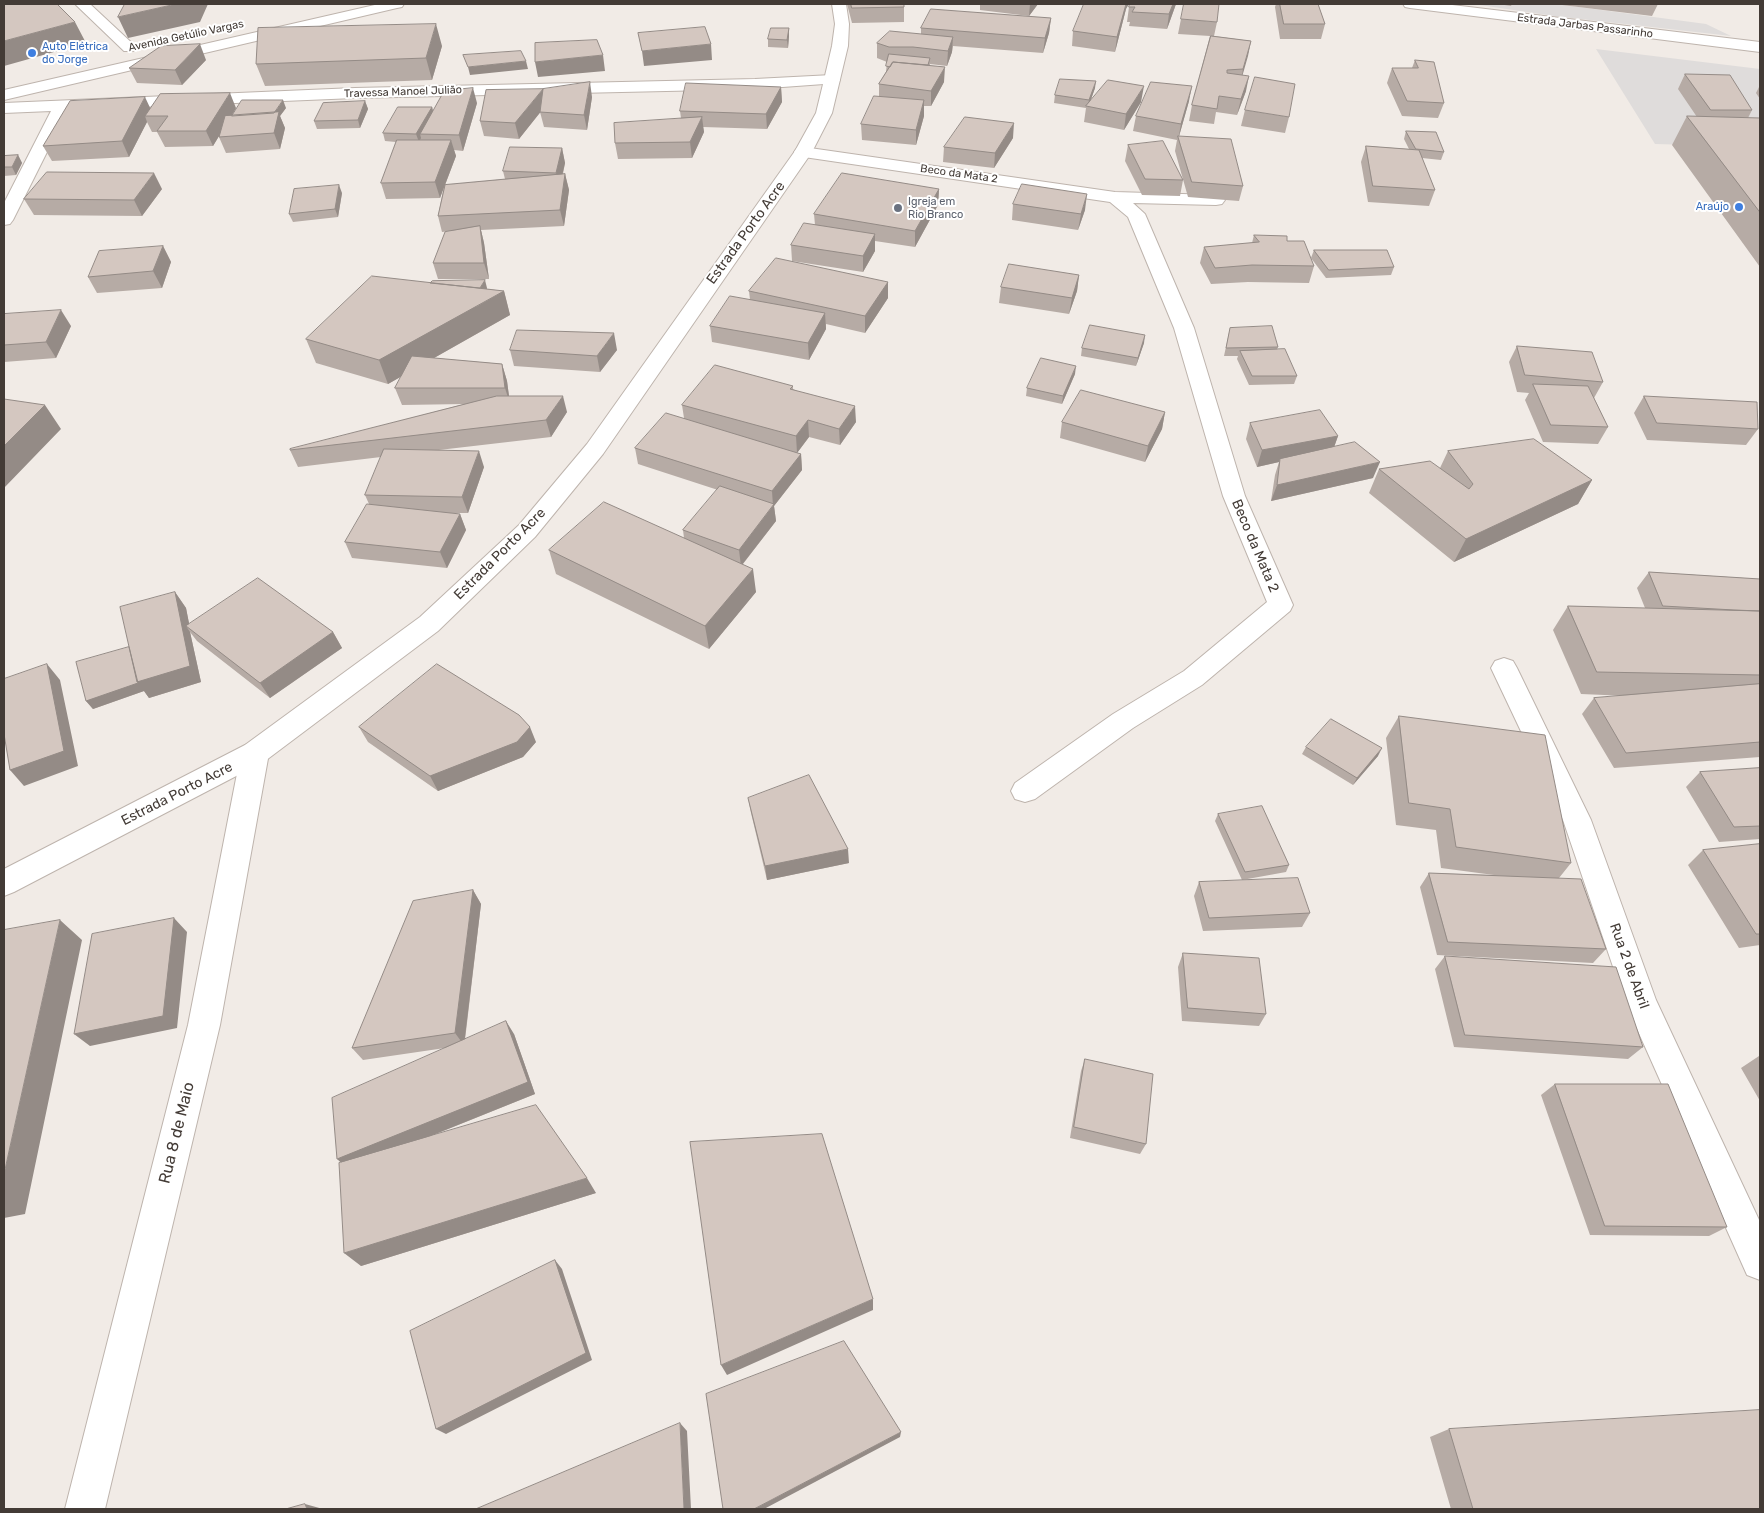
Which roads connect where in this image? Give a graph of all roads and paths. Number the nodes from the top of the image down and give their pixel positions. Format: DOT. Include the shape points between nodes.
graph roads {
  1 [pos="82,4"];
  2 [pos="339,4"];
  3 [pos="397,4"];
  4 [pos="839,4"];
  5 [pos="1410,4"];
  6 [pos="256,22"];
  7 [pos="1760,48"];
  8 [pos="110,52"];
  9 [pos="832,80"];
  10 [pos="4,95"];
  11 [pos="62,107"];
  12 [pos="4,108"];
  13 [pos="804,152"];
  14 [pos="1115,197"];
  15 [pos="1216,200"];
  16 [pos="4,220"];
  17 [pos="1504,668"];
  18 [pos="255,753"];
  19 [pos="1025,791"];
  20 [pos="4,883"];
  21 [pos="1760,1262"];
  22 [pos="85,1509"];
  1 -- 8 [label="street, Avenida Getúlio Vargas" via="134,46"];
  2 -- 6 [label="street, Avenida Getúlio Vargas"];
  3 -- 10 [label="street, Avenida Getúlio Vargas"];
  4 -- 9 [label="street, Estrada Porto Acre" via="842,24 840,46"];
  5 -- 7 [label="street, Estrada Jarbas Passarinho"];
  9 -- 11 [label="street, Travessa Manoel Julião" via="355,93"];
  9 -- 13 [label="street, Estrada Porto Acre" via="824,113"];
  11 -- 12 [label="street, Travessa Manoel Julião"];
  11 -- 16 [label="street"];
  13 -- 14 [label="street, Beco da Mata 2"];
  13 -- 18 [label="street, Estrada Porto Acre" via="596,449 527,531 429,624"];
  14 -- 15 [label="street, Beco da Mata 2"];
  14 -- 19 [label="street, Beco da Mata 2" via="1136,214 1184,328 1234,496 1280,604 1194,678 1123,721"];
  17 -- 21 [label="street, Rua 2 de Abril" via="1577,820 1641,1002"];
  18 -- 20 [label="street, Estrada Porto Acre"];
  18 -- 22 [label="street, Rua 8 de Maio" via="204,1025"];
}
